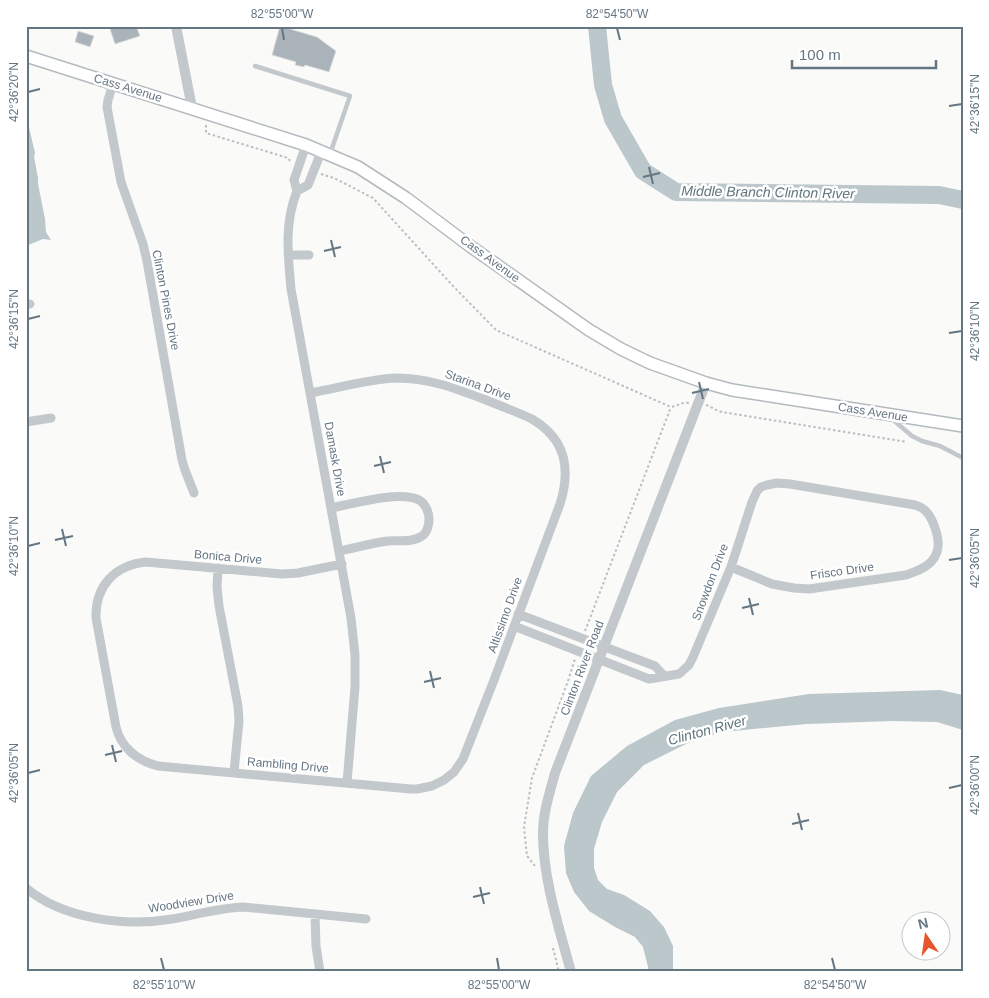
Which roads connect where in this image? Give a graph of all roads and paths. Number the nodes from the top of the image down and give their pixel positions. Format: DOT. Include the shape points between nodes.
graph roads {
  1 [pos="176,26"];
  2 [pos="26,56"];
  3 [pos="255,66"];
  4 [pos="113,84"];
  5 [pos="192,108"];
  6 [pos="206,113"];
  7 [pos="306,145"];
  8 [pos="326,152"];
  9 [pos="299,166"];
  10 [pos="314,171"];
  11 [pos="297,191"];
  12 [pos="288,255"];
  13 [pos="309,256"];
  14 [pos="706,383"];
  15 [pos="310,394"];
  16 [pos="683,403"];
  17 [pos="709,406"];
  18 [pos="671,407"];
  19 [pos="887,414"];
  20 [pos="51,418"];
  21 [pos="26,422"];
  22 [pos="963,426"];
  23 [pos="922,441"];
  24 [pos="562,450"];
  25 [pos="963,458"];
  26 [pos="194,493"];
  27 [pos="331,508"];
  28 [pos="937,538"];
  29 [pos="339,551"];
  30 [pos="342,564"];
  31 [pos="730,567"];
  32 [pos="218,568"];
  33 [pos="518,614"];
  34 [pos="514,626"];
  35 [pos="582,638"];
  36 [pos="604,647"];
  37 [pos="577,651"];
  38 [pos="599,660"];
  39 [pos="664,676"];
  40 [pos="131,752"];
  41 [pos="234,772"];
  42 [pos="444,780"];
  43 [pos="347,783"];
  44 [pos="524,826"];
  45 [pos="26,888"];
  46 [pos="315,915"];
  47 [pos="366,920"];
  48 [pos="320,972"];
  49 [pos="571,972"];
  1 -- 5 [label="street"];
  2 -- 4 [label="main road, Cass Avenue"];
  3 -- 8 [label="lane" via="350,96"];
  4 -- 5 [label="main road, Cass Avenue"];
  4 -- 26 [label="street, Clinton Pines Drive" via="107,107 119,176 145,252 184,470"];
  5 -- 6 [label="main road, Cass Avenue"];
  6 -- 7 [label="main road, Cass Avenue"];
  6 -- 9 [label="path" via="206,133 288,158"];
  7 -- 8 [label="main road, Cass Avenue"];
  7 -- 9 [label="street, Damask Drive"];
  8 -- 10 [label="street"];
  8 -- 14 [label="main road, Cass Avenue" via="387,185 588,330 650,363"];
  9 -- 11 [label="street, Damask Drive" via="294,180"];
  10 -- 11 [label="street" via="308,185"];
  10 -- 18 [label="path" via="373,198 496,330"];
  11 -- 12 [label="street, Damask Drive" via="290,215"];
  12 -- 13 [label="street"];
  12 -- 15 [label="street, Damask Drive"];
  14 -- 19 [label="main road, Cass Avenue" via="754,394"];
  14 -- 36 [label="street, Clinton River Road"];
  15 -- 24 [label="street, Starina Drive" via="396,378 439,383 532,419 552,434"];
  15 -- 27 [label="street, Damask Drive"];
  16 -- 18 [label="path"];
  17 -- 23 [label="path" via="722,412"];
  18 -- 35 [label="path"];
  19 -- 22 [label="main road, Cass Avenue"];
  19 -- 23 [label="lane"];
  20 -- 21 [label="street"];
  23 -- 25 [label="lane"];
  24 -- 33 [label="street, Altissimo Drive" via="566,471 563,496"];
  27 -- 29 [label="street, Damask Drive"];
  27 -- 29 [label="street" via="398,496 419,500 428,514 426,532 414,540 388,541"];
  28 -- 31 [label="street, Frisco Drive" via="937,552 920,570 906,575 810,589 772,584"];
  28 -- 31 [label="street, Snowdon Drive" via="931,518 924,509 915,505 777,483 757,491"];
  29 -- 30 [label="street, Damask Drive"];
  30 -- 32 [label="street, Bonica Drive" via="290,574"];
  30 -- 43 [label="street, Damask Drive" via="351,618 355,673"];
  31 -- 39 [label="street, Snowdon Drive" via="689,665 679,674"];
  32 -- 40 [label="street, Bonica Drive" via="146,562 127,566 114,574 98,596 96,618 117,732"];
  32 -- 41 [label="street" via="219,606 239,712"];
  33 -- 34 [label="street, Altissimo Drive"];
  33 -- 35 [label="street"];
  34 -- 37 [label="street, Snowdon Drive"];
  34 -- 42 [label="street, Altissimo Drive" via="463,759"];
  35 -- 36 [label="street"];
  36 -- 38 [label="street, Clinton River Road"];
  36 -- 39 [label="street" via="655,666"];
  37 -- 38 [label="street, Snowdon Drive"];
  37 -- 44 [label="path" via="532,778"];
  38 -- 39 [label="street, Snowdon Drive" via="649,679"];
  38 -- 49 [label="street, Clinton River Road" via="548,796 543,831 550,890"];
  40 -- 41 [label="street, Rambling Drive" via="158,766"];
  41 -- 43 [label="street, Rambling Drive"];
  42 -- 43 [label="street, Rambling Drive" via="417,789"];
  45 -- 46 [label="street, Woodview Drive" via="63,910 113,920 158,921 243,907"];
  46 -- 47 [label="street, Woodview Drive"];
  46 -- 48 [label="street"];
}
